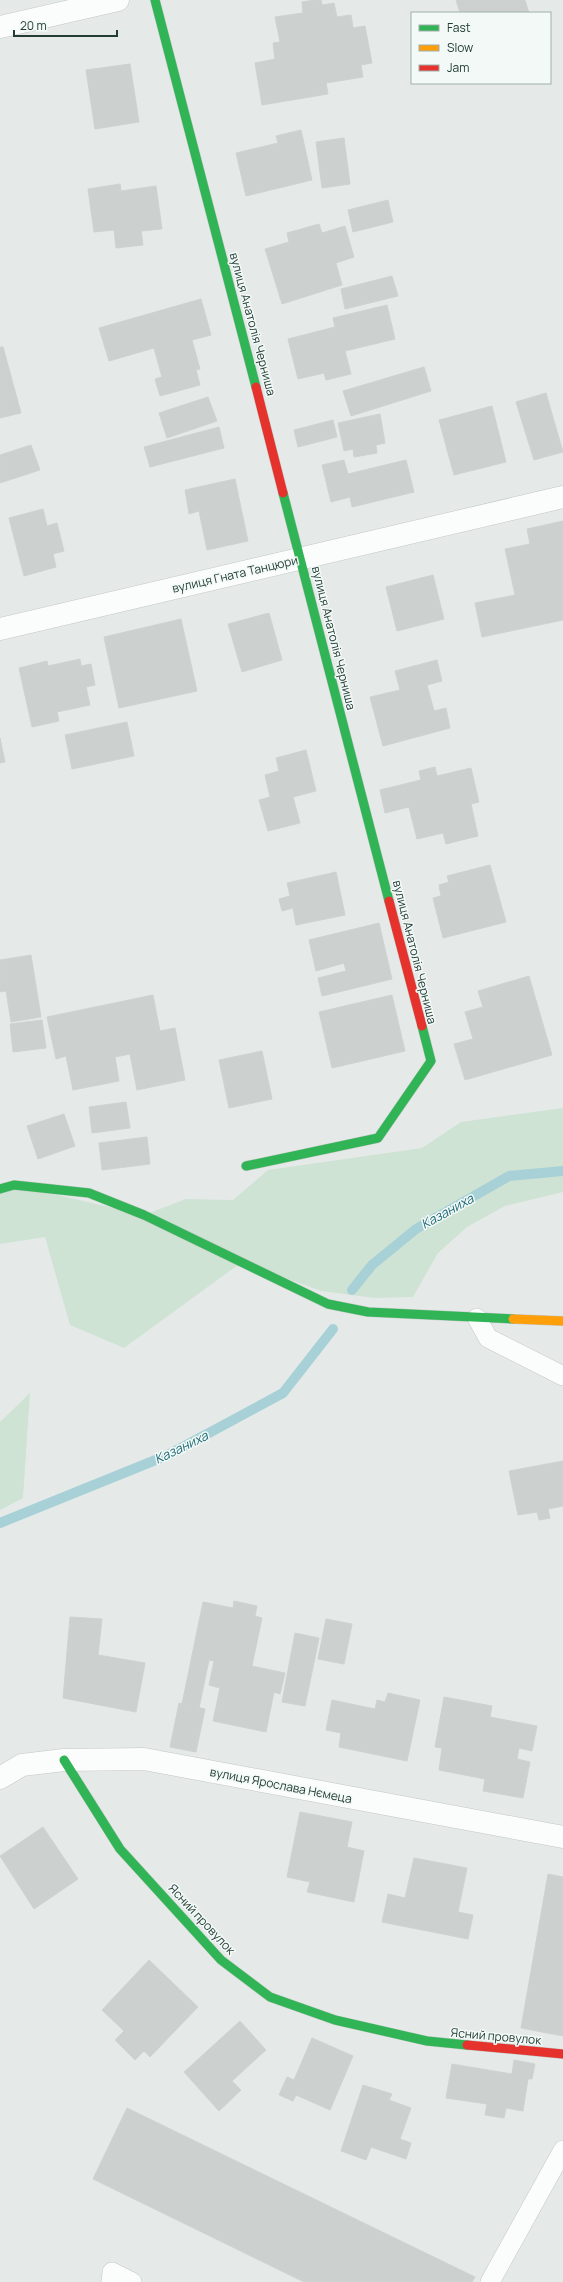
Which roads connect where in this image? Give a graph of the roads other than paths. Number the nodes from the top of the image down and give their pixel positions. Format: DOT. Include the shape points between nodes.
graph roads {
  1 [pos="118,0"];
  2 [pos="155,0"];
  3 [pos="0,27"];
  4 [pos="563,497"];
  5 [pos="302,558"];
  6 [pos="0,629"];
  7 [pos="246,1166"];
  8 [pos="0,1189"];
  9 [pos="477,1318"];
  10 [pos="563,1321"];
  11 [pos="563,1376"];
  12 [pos="64,1760"];
  13 [pos="0,1778"];
  14 [pos="563,1837"];
  15 [pos="563,2054"];
  16 [pos="563,2150"];
  17 [pos="111,2282"];
  18 [pos="132,2282"];
  19 [pos="490,2282"];
  1 -- 3 [label="street"];
  2 -- 5 [label="street, вулиця Анатолія Черниша"];
  4 -- 5 [label="street, вулиця Гната Танцюри"];
  5 -- 6 [label="street, вулиця Гната Танцюри"];
  5 -- 7 [label="street, вулиця Анатолія Черниша" via="431,1061 378,1138"];
  8 -- 9 [label="street" via="14,1186 89,1193 144,1215 328,1304 368,1312"];
  9 -- 10 [label="street"];
  9 -- 11 [label="lane" via="488,1338"];
  12 -- 13 [label="street, вулиця Ярослава Нємеца" via="22,1765"];
  12 -- 14 [label="street, вулиця Ярослава Нємеца" via="144,1759"];
  12 -- 15 [label="street, Ясний провулок" via="120,1849 221,1960 270,1997 335,2020 427,2041"];
  16 -- 19 [label="lane"];
  17 -- 18 [label="lane" via="112,2272"];
}
